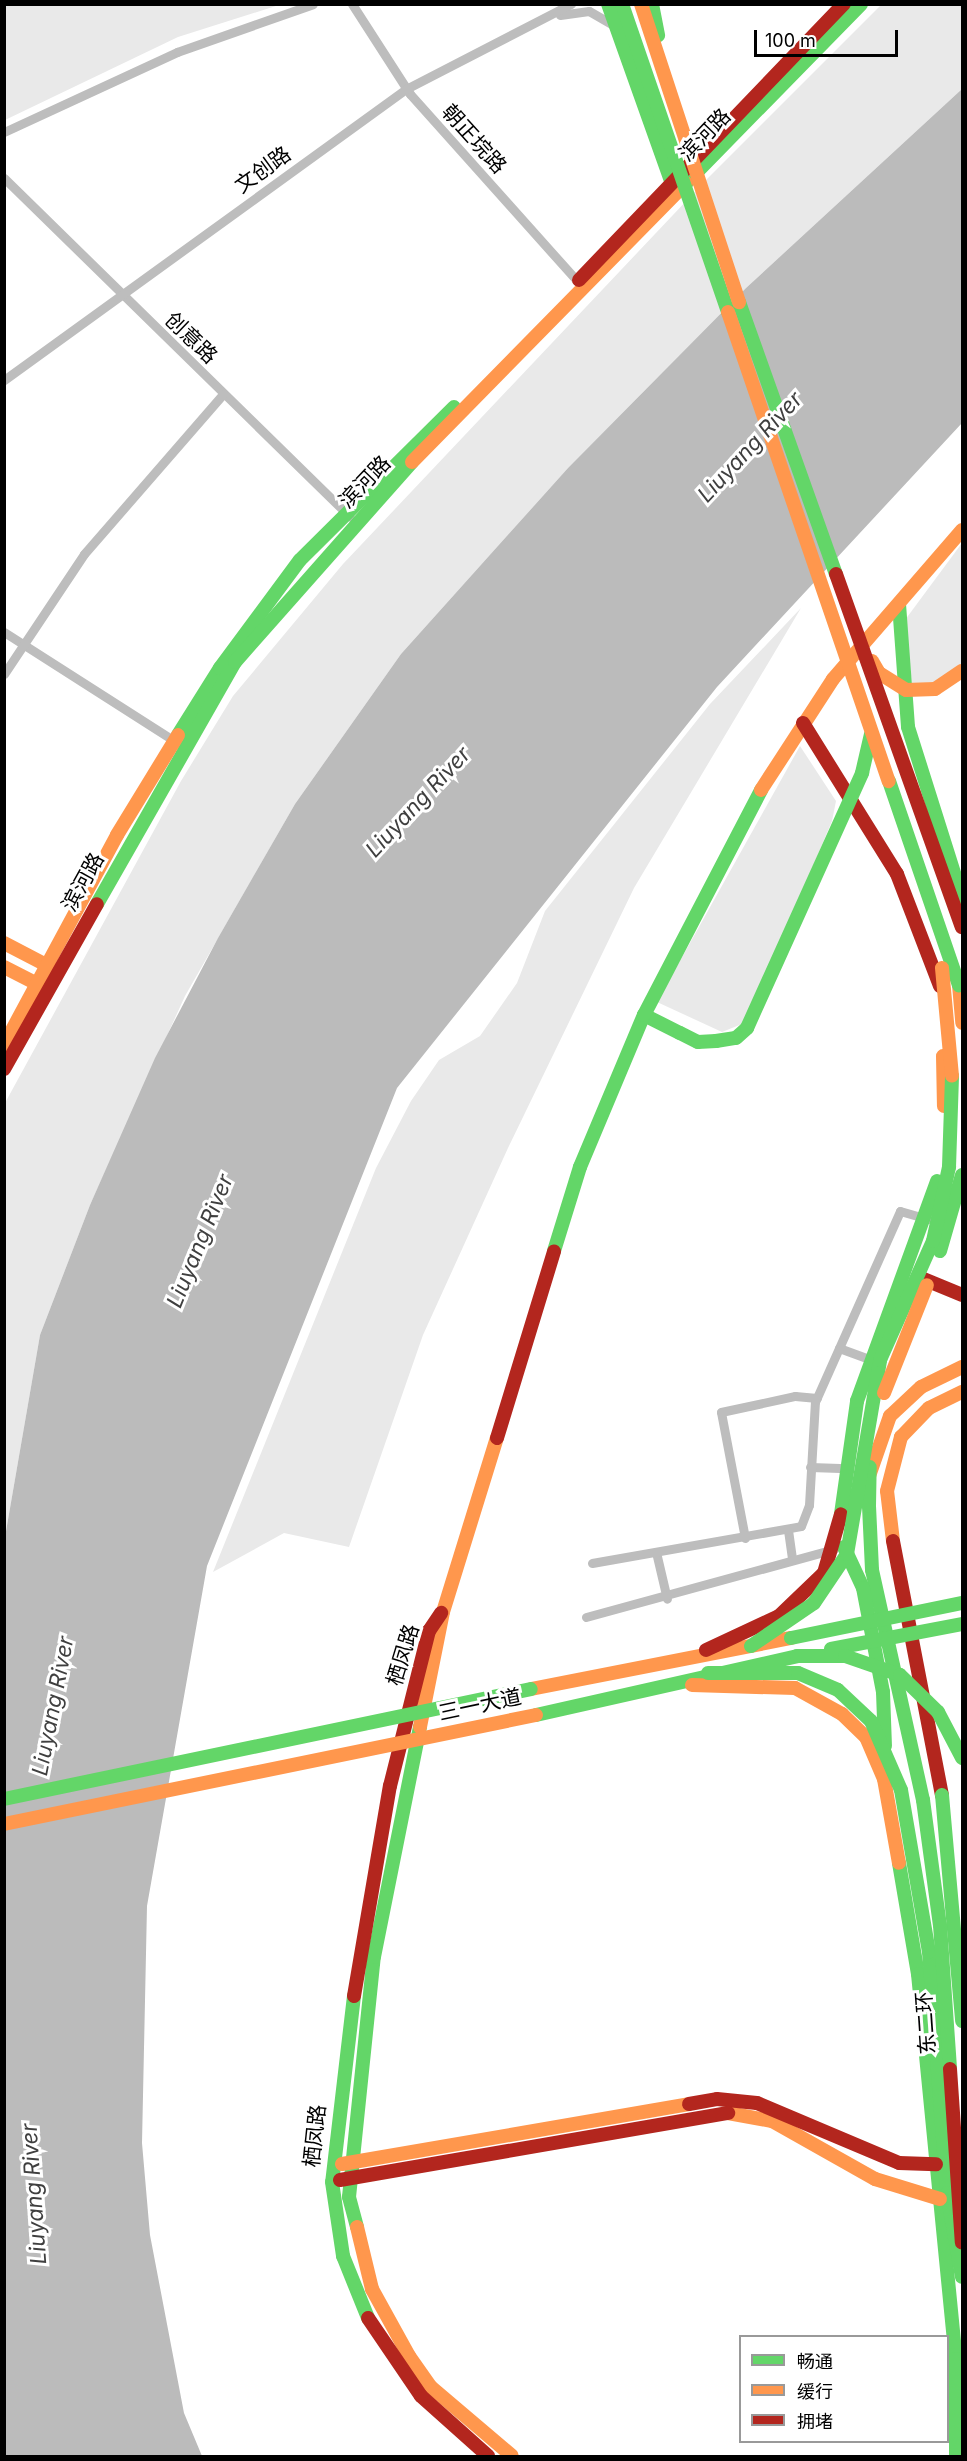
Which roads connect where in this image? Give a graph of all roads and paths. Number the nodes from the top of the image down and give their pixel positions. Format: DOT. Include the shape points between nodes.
graph roads {
  1 [pos="313,4"];
  2 [pos="352,4"];
  3 [pos="571,4"];
  4 [pos="608,4"];
  5 [pos="622,4"];
  6 [pos="630,4"];
  7 [pos="641,4"];
  8 [pos="652,4"];
  9 [pos="844,4"];
  10 [pos="861,4"];
  11 [pos="557,15"];
  12 [pos="617,30"];
  13 [pos="406,89"];
  14 [pos="669,96"];
  15 [pos="4,132"];
  16 [pos="687,174"];
  17 [pos="4,178"];
  18 [pos="674,188"];
  19 [pos="581,285"];
  20 [pos="121,295"];
  21 [pos="4,380"];
  22 [pos="222,394"];
  23 [pos="351,518"];
  24 [pos="963,530"];
  25 [pos="899,604"];
  26 [pos="4,632"];
  27 [pos="856,633"];
  28 [pos="23,644"];
  29 [pos="963,671"];
  30 [pos="4,674"];
  31 [pos="803,723"];
  32 [pos="871,734"];
  33 [pos="179,744"];
  34 [pos="895,801"];
  35 [pos="963,898"];
  36 [pos="963,927"];
  37 [pos="4,943"];
  38 [pos="4,967"];
  39 [pos="52,968"];
  40 [pos="42,987"];
  41 [pos="961,991"];
  42 [pos="644,1015"];
  43 [pos="963,1023"];
  44 [pos="4,1045"];
  45 [pos="4,1069"];
  46 [pos="963,1175"];
  47 [pos="928,1219"];
  48 [pos="905,1271"];
  49 [pos="963,1295"];
  50 [pos="839,1348"];
  51 [pos="869,1359"];
  52 [pos="963,1367"];
  53 [pos="963,1392"];
  54 [pos="817,1398"];
  55 [pos="810,1467"];
  56 [pos="847,1468"];
  57 [pos="868,1479"];
  58 [pos="788,1530"];
  59 [pos="838,1534"];
  60 [pos="745,1538"];
  61 [pos="834,1549"];
  62 [pos="656,1552"];
  63 [pos="792,1559"];
  64 [pos="592,1563"];
  65 [pos="668,1599"];
  66 [pos="963,1603"];
  67 [pos="443,1612"];
  68 [pos="586,1617"];
  69 [pos="963,1624"];
  70 [pos="751,1646"];
  71 [pos="797,1656"];
  72 [pos="680,1661"];
  73 [pos="708,1673"];
  74 [pos="661,1688"];
  75 [pos="963,1758"];
  76 [pos="884,1779"];
  77 [pos="4,1799"];
  78 [pos="4,1824"];
  79 [pos="963,1972"];
  80 [pos="925,1973"];
  81 [pos="963,2021"];
  82 [pos="349,2163"];
  83 [pos="936,2164"];
  84 [pos="331,2165"];
  85 [pos="348,2178"];
  86 [pos="332,2182"];
  87 [pos="940,2199"];
  88 [pos="963,2243"];
  89 [pos="963,2277"];
  90 [pos="488,2457"];
  91 [pos="512,2457"];
  92 [pos="956,2457"];
  1 -- 15 [label="street" via="177,52"];
  2 -- 13 [label="street, 朝正垸路"];
  3 -- 11 [label="street, 文创路"];
  4 -- 12 [label="main road"];
  5 -- 32 [label="main road, bridge"];
  6 -- 16 [label="main road"];
  7 -- 14 [label="main road, bridge"];
  8 -- 14 [label="main road, bridge"];
  9 -- 16 [label="main road, 滨河路"];
  10 -- 16 [label="main road, 滨河路"];
  11 -- 12 [label="street, 文创路" via="599,14"];
  11 -- 13 [label="street, 文创路"];
  12 -- 18 [label="main road"];
  13 -- 19 [label="street, 朝正垸路"];
  13 -- 20 [label="street, 文创路"];
  14 -- 27 [label="main road, bridge"];
  16 -- 18 [label="main road, 滨河路"];
  17 -- 20 [label="street, 创意路"];
  18 -- 19 [label="main road, 滨河路"];
  19 -- 23 [label="main road, 滨河路"];
  20 -- 21 [label="street, 文创路"];
  20 -- 22 [label="street, 创意路"];
  22 -- 23 [label="street, 创意路"];
  22 -- 28 [label="street" via="91,544"];
  23 -- 33 [label="main road, 滨河路" via="300,560 220,668"];
  24 -- 25 [label="main road"];
  25 -- 31 [label="main road" via="833,679"];
  25 -- 35 [label="main road" via="916,765"];
  26 -- 28 [label="street"];
  27 -- 29 [label="main road, bridge" via="879,673 906,690 936,689"];
  27 -- 36 [label="main road, bridge"];
  28 -- 30 [label="street"];
  28 -- 33 [label="street"];
  31 -- 42 [label="main road" via="746,813"];
  31 -- 47 [label="main road" via="897,874 940,986 946,1148"];
  32 -- 34 [label="main road, bridge"];
  32 -- 42 [label="main road, bridge" via="861,773 747,1028 736,1038 698,1042"];
  33 -- 39 [label="main road, 滨河路"];
  34 -- 41 [label="main road, bridge"];
  34 -- 70 [label="main road, bridge" via="948,993 949,1167 933,1241 880,1360 841,1571 814,1603"];
  37 -- 39 [label="main road"];
  38 -- 40 [label="main road"];
  39 -- 40 [label="main road, 滨河路"];
  40 -- 44 [label="main road, 滨河路"];
  40 -- 45 [label="main road, 滨河路"];
  41 -- 43 [label="main road"];
  42 -- 67 [label="main road" via="580,1167"];
  46 -- 57 [label="main road, bridge" via="954,1212 888,1378"];
  47 -- 48 [label="main road"];
  47 -- 50 [label="street" via="900,1211"];
  48 -- 49 [label="main road"];
  48 -- 51 [label="main road"];
  50 -- 51 [label="street"];
  50 -- 54 [label="street"];
  51 -- 56 [label="main road"];
  52 -- 57 [label="main road, bridge" via="921,1387 890,1416"];
  53 -- 81 [label="main road, bridge" via="929,1408 901,1437 887,1491 896,1567 942,1795"];
  54 -- 55 [label="street"];
  54 -- 60 [label="street" via="795,1396 721,1412"];
  55 -- 56 [label="street"];
  55 -- 58 [label="street" via="807,1511 801,1526"];
  56 -- 59 [label="main road"];
  57 -- 88 [label="main road, 东二环, bridge" via="872,1570 923,1800 940,1925"];
  58 -- 60 [label="street"];
  58 -- 63 [label="street"];
  59 -- 61 [label="main road"];
  59 -- 76 [label="main road" via="863,1588 883,1692"];
  60 -- 62 [label="street"];
  61 -- 63 [label="street"];
  61 -- 72 [label="main road" via="824,1573 796,1605"];
  62 -- 64 [label="street"];
  62 -- 65 [label="street"];
  63 -- 65 [label="street"];
  65 -- 68 [label="street"];
  66 -- 70 [label="main road, 三一大道, bridge"];
  67 -- 82 [label="main road, 栖凤路" via="374,1957"];
  67 -- 84 [label="main road, 栖凤路" via="429,1631 390,1786 359,1958"];
  69 -- 71 [label="main road, 三一大道, bridge"];
  70 -- 72 [label="main road, 三一大道"];
  71 -- 73 [label="main road, 三一大道, bridge"];
  71 -- 75 [label="main road, bridge" via="845,1656 900,1675 938,1712"];
  72 -- 77 [label="main road, 三一大道, bridge"];
  73 -- 74 [label="main road, 三一大道"];
  73 -- 80 [label="main road, bridge" via="759,1669 798,1673 838,1690 872,1721 901,1790 928,1952"];
  74 -- 76 [label="main road" via="795,1688 842,1714 866,1737"];
  74 -- 78 [label="main road, 三一大道, bridge"];
  76 -- 80 [label="main road"];
  79 -- 80 [label="main road"];
  80 -- 83 [label="main road"];
  80 -- 89 [label="main road" via="947,2193"];
  82 -- 83 [label="main road" via="728,2099 773,2109 899,2163"];
  82 -- 84 [label="main road"];
  82 -- 85 [label="main road, 栖凤路"];
  83 -- 87 [label="main road"];
  84 -- 86 [label="main road, 栖凤路"];
  85 -- 86 [label="main road"];
  85 -- 87 [label="main road" via="717,2111 772,2121 875,2179"];
  85 -- 91 [label="main road, 栖凤路" via="359,2252 389,2324 431,2387"];
  86 -- 90 [label="main road, 栖凤路" via="343,2256 374,2332 421,2396"];
  87 -- 92 [label="main road" via="956,2360"];
}
